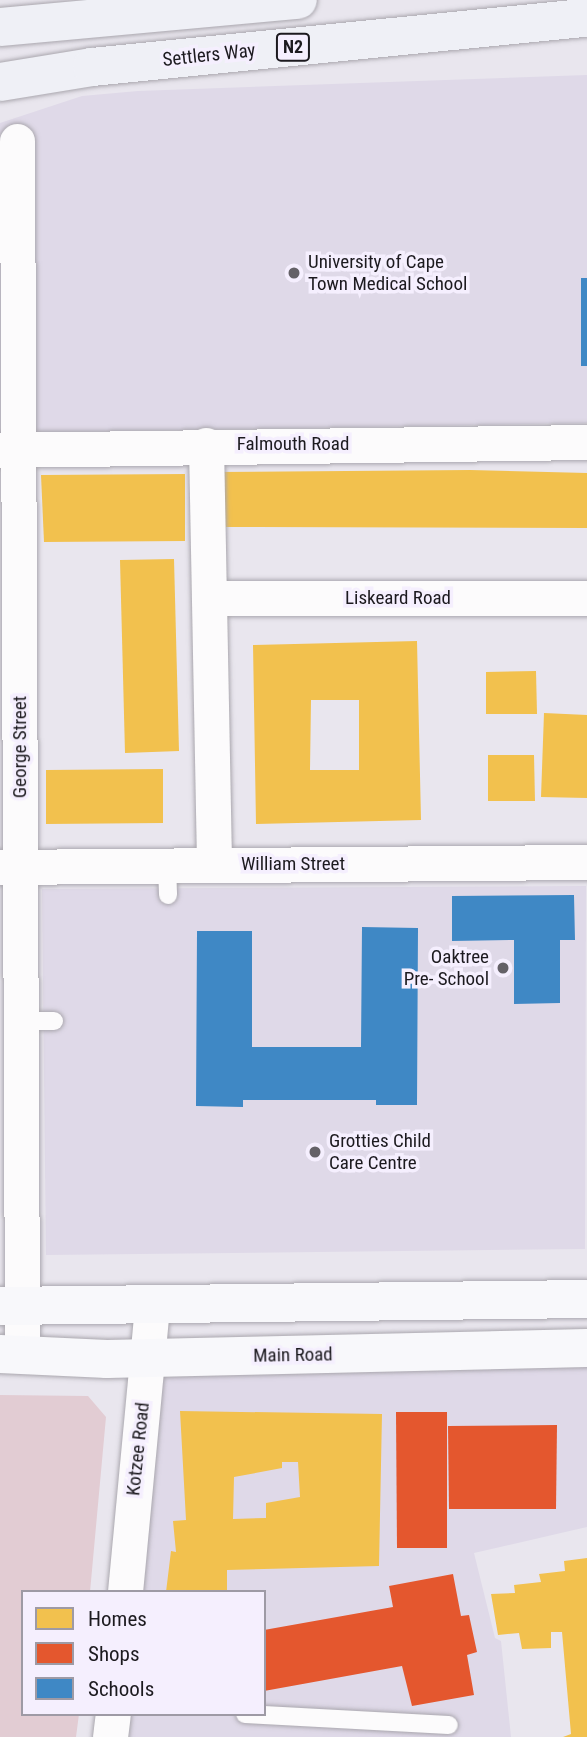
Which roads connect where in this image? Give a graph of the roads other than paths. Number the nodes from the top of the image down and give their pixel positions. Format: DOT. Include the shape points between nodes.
graph roads {
  1 [pos="43,0"];
  2 [pos="298,0"];
  3 [pos="0,4"];
  4 [pos="587,18"];
  5 [pos="0,27"];
  6 [pos="0,82"];
  7 [pos="17,141"];
  8 [pos="10,385"];
  9 [pos="587,442"];
  10 [pos="206,445"];
  11 [pos="10,450"];
  12 [pos="209,598"];
  13 [pos="587,598"];
  14 [pos="587,862"];
  15 [pos="214,864"];
  16 [pos="10,867"];
  17 [pos="20,1021"];
  18 [pos="54,1021"];
  19 [pos="587,1299"];
  20 [pos="10,1306"];
  21 [pos="152,1307"];
  22 [pos="587,1348"];
  23 [pos="11,1354"];
  24 [pos="147,1358"];
  25 [pos="125,1590"];
  26 [pos="266,1715"];
  27 [pos="113,1716"];
  28 [pos="449,1725"];
  29 [pos="110,1737"];
  1 -- 3 [label="highway"];
  2 -- 5 [label="highway"];
  4 -- 6 [label="highway, Settlers Way / N2" via="92,67"];
  7 -- 8 [label="street, George Street"];
  8 -- 11 [label="street, George Street"];
  9 -- 10 [label="street, Falmouth Road"];
  10 -- 11 [label="street, Falmouth Road"];
  10 -- 12 [label="street"];
  11 -- 16 [label="street, George Street"];
  12 -- 13 [label="street, Liskeard Road"];
  12 -- 15 [label="street"];
  14 -- 15 [label="street, William Street"];
  15 -- 16 [label="street, William Street" via="167,880"];
  16 -- 17 [label="street, George Street"];
  17 -- 18 [label="lane"];
  17 -- 20 [label="street, George Street"];
  19 -- 21 [label="main road"];
  20 -- 21 [label="main road"];
  20 -- 23 [label="street, George Street"];
  21 -- 24 [label="street, Kotzee Road"];
  22 -- 24 [label="main road, Main Road"];
  23 -- 24 [label="main road, Main Road"];
  24 -- 25 [label="street, Kotzee Road"];
  26 -- 28 [label="lane"];
  27 -- 29 [label="street"];
}
